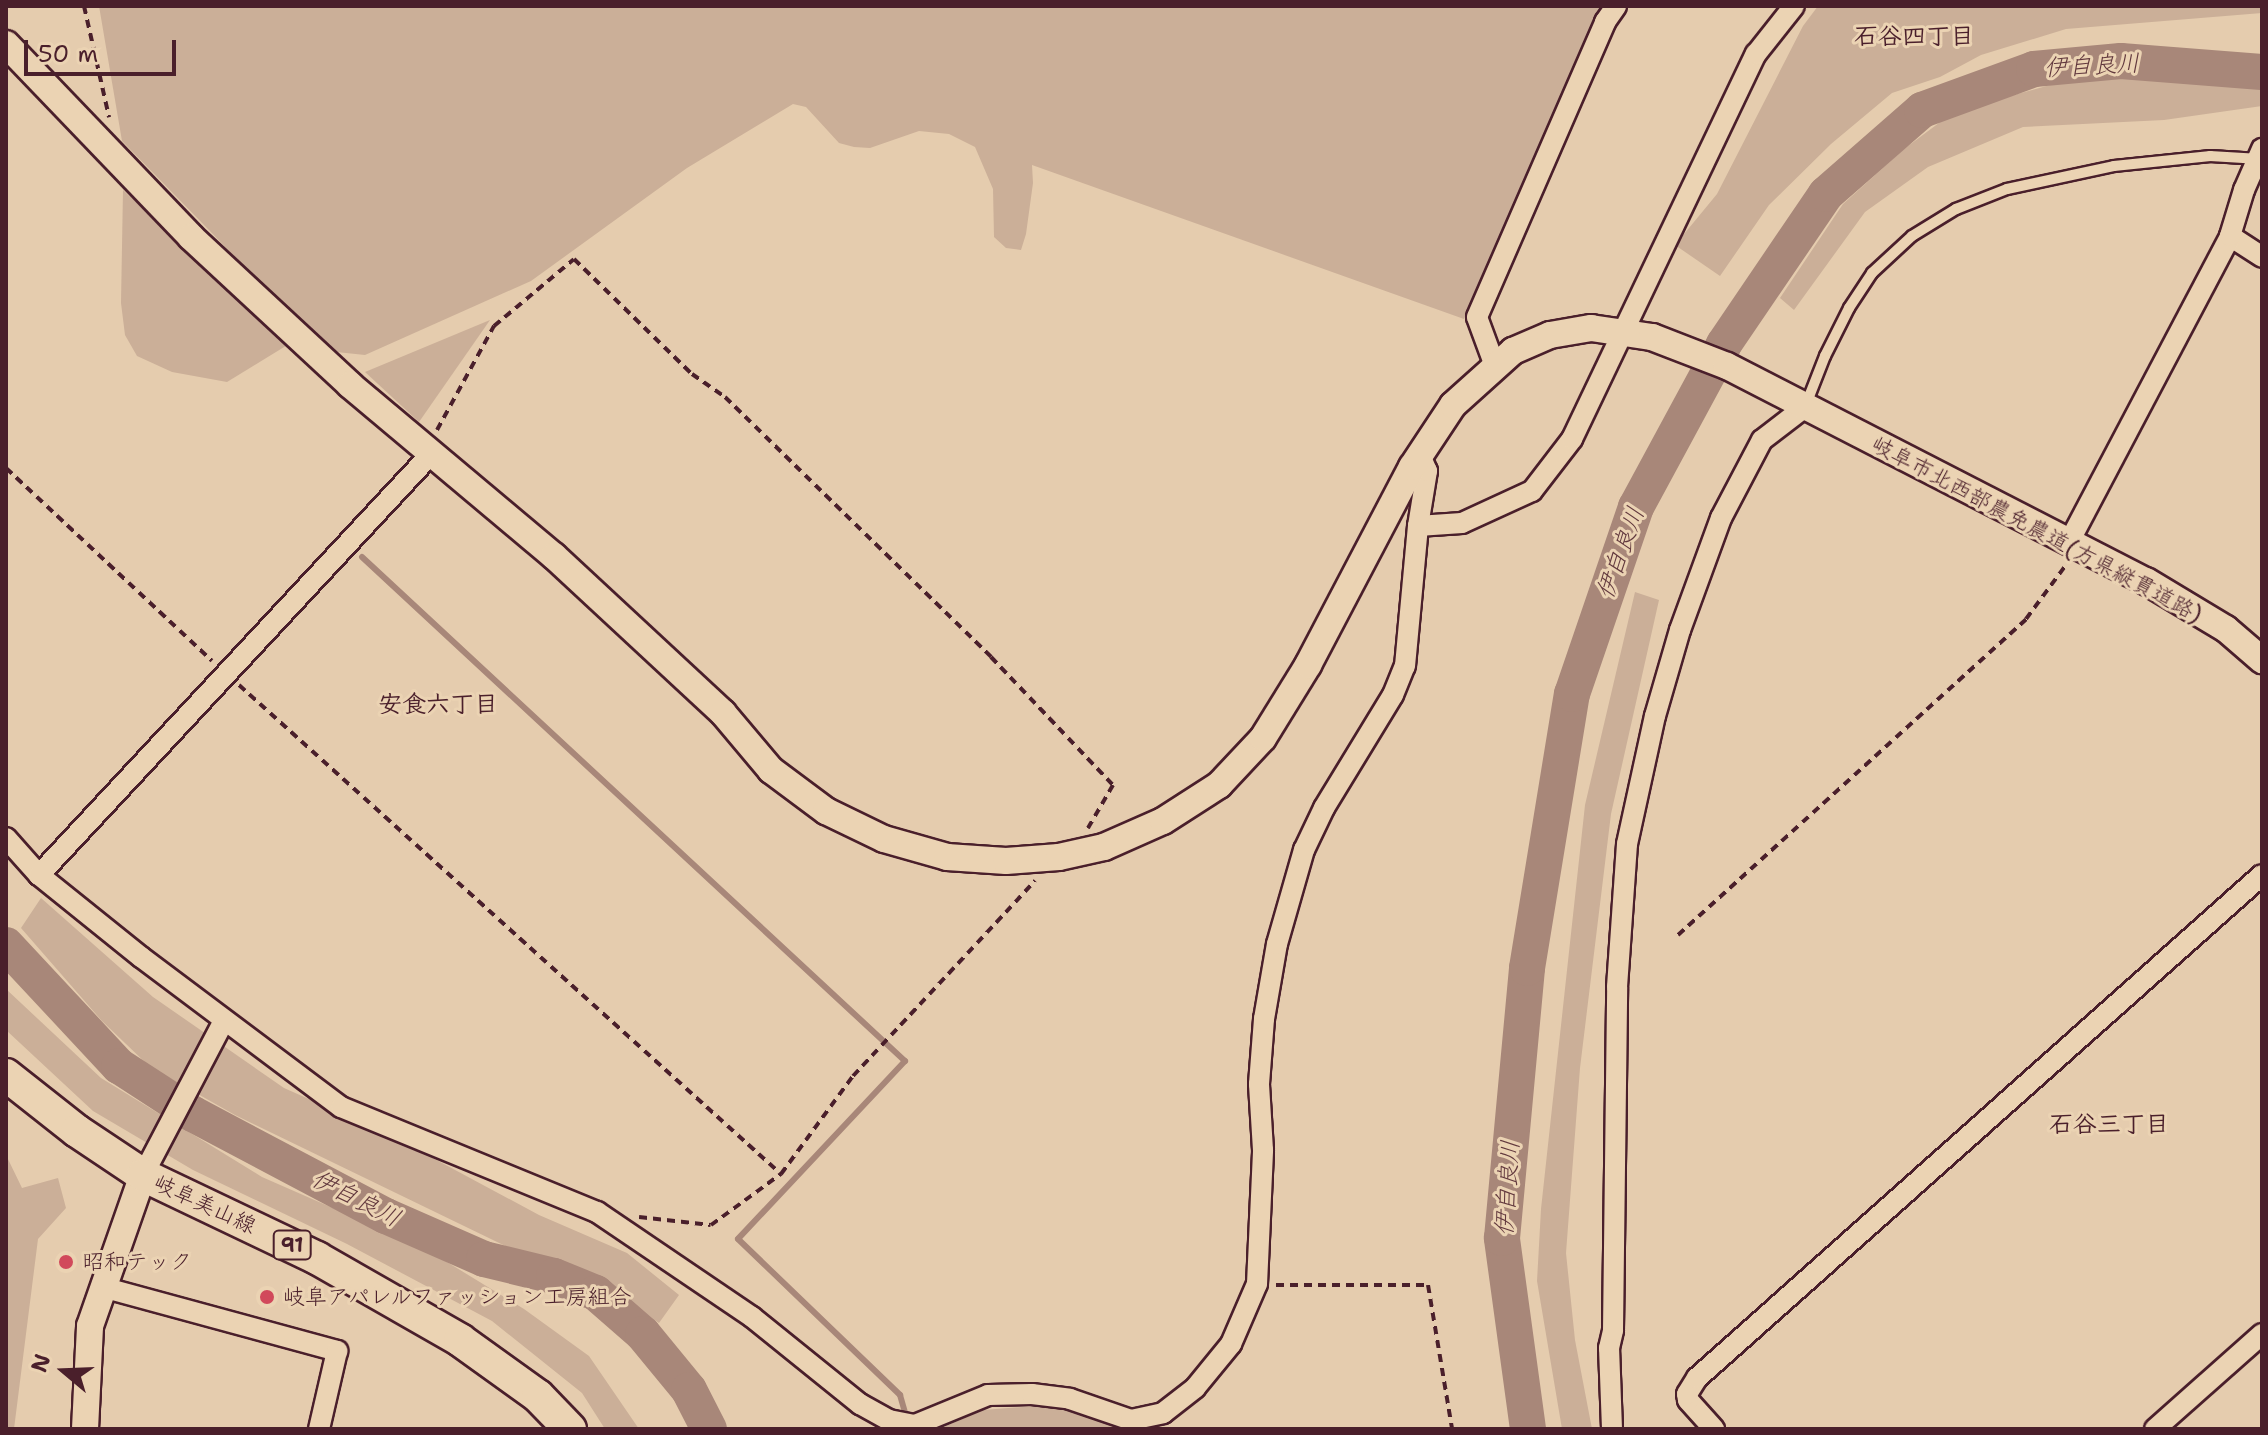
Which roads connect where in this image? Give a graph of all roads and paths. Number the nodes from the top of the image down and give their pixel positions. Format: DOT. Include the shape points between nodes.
graph roads {
  1 [pos="84,6"];
  2 [pos="1616,6"];
  3 [pos="1794,6"];
  4 [pos="6,44"];
  5 [pos="112,129"];
  6 [pos="2261,155"];
  7 [pos="2230,236"];
  8 [pos="2262,257"];
  9 [pos="1624,331"];
  10 [pos="1495,366"];
  11 [pos="1797,402"];
  12 [pos="429,452"];
  13 [pos="1420,455"];
  14 [pos="6,468"];
  15 [pos="1418,526"];
  16 [pos="2074,545"];
  17 [pos="2262,660"];
  18 [pos="226,674"];
  19 [pos="6,838"];
  20 [pos="1065,856"];
  21 [pos="39,875"];
  22 [pos="2262,875"];
  23 [pos="1678,935"];
  24 [pos="222,1027"];
  25 [pos="6,1075"];
  26 [pos="781,1174"];
  27 [pos="143,1175"];
  28 [pos="597,1212"];
  29 [pos="1257,1284"];
  30 [pos="102,1287"];
  31 [pos="2262,1334"];
  32 [pos="1164,1421"];
  33 [pos="85,1429"];
  34 [pos="319,1429"];
  35 [pos="570,1429"];
  36 [pos="1452,1429"];
  37 [pos="1612,1429"];
  38 [pos="1714,1429"];
  39 [pos="2155,1429"];
  1 -- 5 [label="path"];
  2 -- 10 [label="street" via="1477,317"];
  3 -- 9 [label="street" via="1756,54"];
  4 -- 12 [label="street" via="120,167"];
  6 -- 7 [label="street"];
  6 -- 11 [label="lane" via="2114,166 2007,189 1956,209 1912,236 1872,273"];
  7 -- 8 [label="street"];
  7 -- 16 [label="street"];
  9 -- 10 [label="street" via="1591,328 1550,335 1513,351"];
  9 -- 11 [label="street, 岐阜市北西部農免農道(方県縦貫道路)" via="1727,366"];
  9 -- 15 [label="street" via="1572,439 1532,491 1462,523"];
  10 -- 13 [label="street" via="1453,405"];
  11 -- 16 [label="street, 岐阜市北西部農免農道(方県縦貫道路)"];
  11 -- 37 [label="street" via="1762,440 1721,518 1655,716 1627,844 1617,987"];
  12 -- 18 [label="street"];
  12 -- 20 [label="street" via="554,556 723,713 771,770 826,811 884,839 947,857 1006,861"];
  12 -- 20 [label="path" via="494,326 574,259 936,602 1113,785"];
  13 -- 15 [label="street" via="1427,471"];
  13 -- 20 [label="street" via="1263,738 1219,785 1163,821 1104,847"];
  14 -- 18 [label="path"];
  15 -- 29 [label="street" via="1405,666 1304,850 1277,944 1259,1084 1263,1150"];
  16 -- 17 [label="street, 岐阜市北西部農免農道(方県縦貫道路)" via="2226,629"];
  16 -- 23 [label="path" via="2026,619"];
  18 -- 21 [label="street"];
  18 -- 26 [label="path"];
  19 -- 21 [label="street"];
  20 -- 26 [label="path" via="853,1076"];
  21 -- 24 [label="street"];
  22 -- 38 [label="street" via="1697,1378 1688,1400"];
  24 -- 27 [label="street"];
  24 -- 28 [label="street" via="341,1107"];
  25 -- 27 [label="main road, 岐阜美山線 / 91"];
  26 -- 28 [label="path" via="711,1225"];
  27 -- 30 [label="street"];
  27 -- 35 [label="main road, 岐阜美山線 / 91" via="317,1258 460,1340 538,1396"];
  28 -- 32 [label="street" via="741,1309 860,1404 889,1420 915,1425 988,1395 1032,1394 1070,1399 1131,1420"];
  29 -- 32 [label="street" via="1231,1344"];
  29 -- 36 [label="path" via="1428,1285"];
  30 -- 33 [label="street" via="90,1326"];
  30 -- 34 [label="street" via="337,1351"];
  31 -- 39 [label="street"];
}
